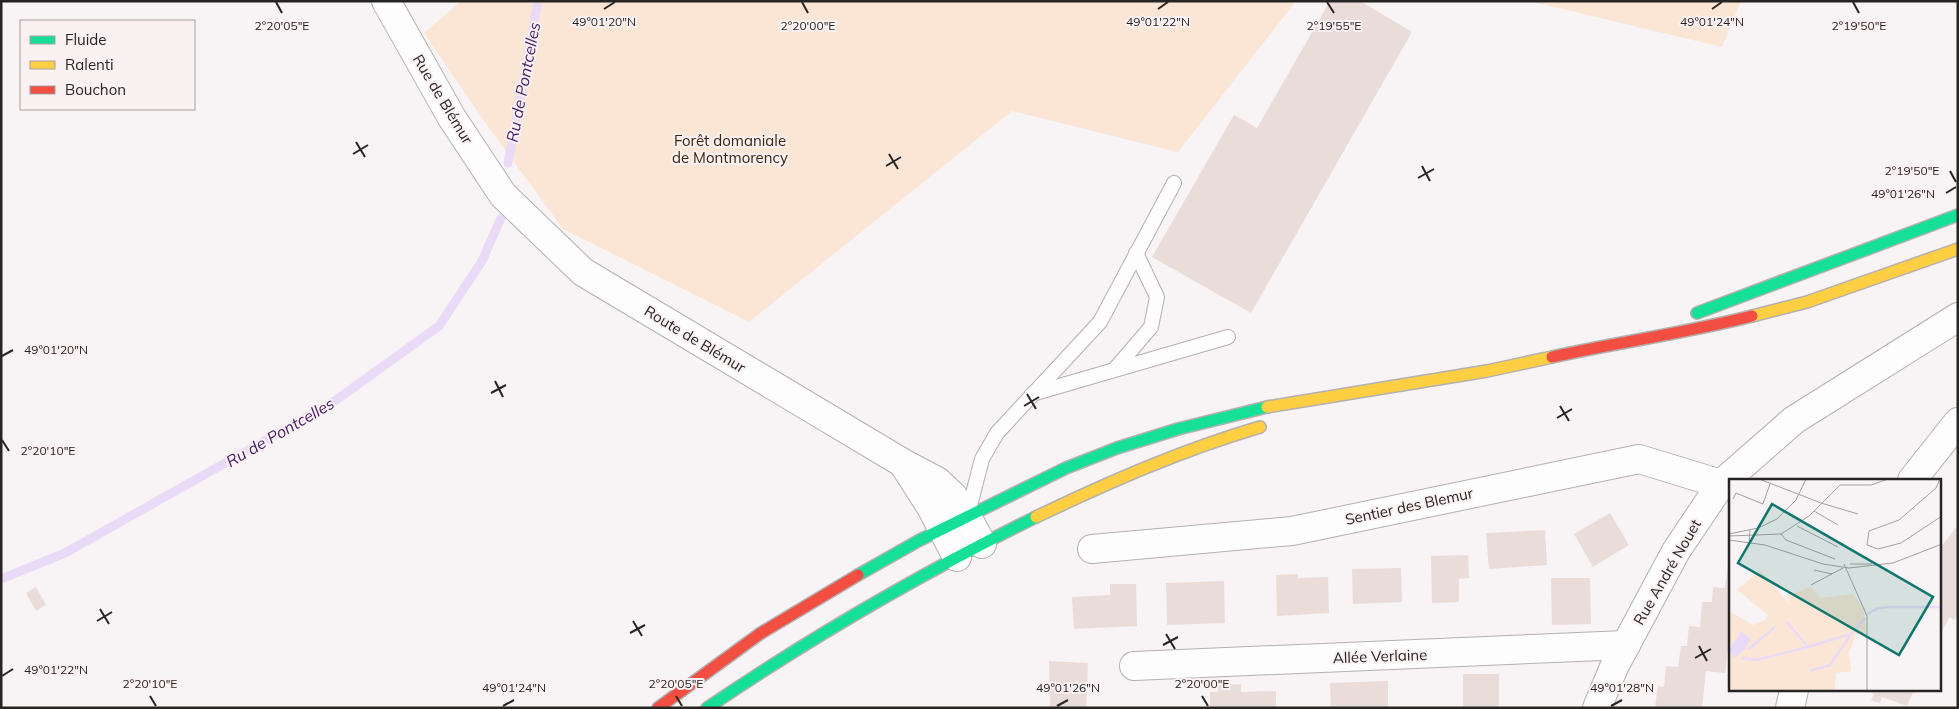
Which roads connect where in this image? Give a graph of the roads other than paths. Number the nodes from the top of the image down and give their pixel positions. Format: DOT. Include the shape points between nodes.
graph roads {
  1 [pos="386,1"];
  2 [pos="1174,183"];
  3 [pos="503,195"];
  4 [pos="1956,220"];
  5 [pos="1958,249"];
  6 [pos="1136,252"];
  7 [pos="1958,318"];
  8 [pos="1228,337"];
  9 [pos="1614,343"];
  10 [pos="1114,370"];
  11 [pos="1428,382"];
  12 [pos="1031,394"];
  13 [pos="1325,410"];
  14 [pos="1958,422"];
  15 [pos="1269,424"];
  16 [pos="903,463"];
  17 [pos="1913,479"];
  18 [pos="1721,484"];
  19 [pos="967,517"];
  20 [pos="942,529"];
  21 [pos="982,544"];
  22 [pos="1092,548"];
  23 [pos="957,557"];
  24 [pos="1626,645"];
  25 [pos="1134,666"];
  26 [pos="1794,692"];
  27 [pos="658,708"];
  28 [pos="707,708"];
  29 [pos="1597,708"];
  30 [pos="1790,708"];
  1 -- 3 [label="street, Rue de Blémur" via="452,118"];
  2 -- 6 [label="lane"];
  3 -- 16 [label="street, Route de Blémur" via="583,272"];
  4 -- 9 [label="main road"];
  5 -- 9 [label="main road" via="1806,302 1699,329"];
  6 -- 10 [label="lane" via="1157,297 1151,327"];
  6 -- 12 [label="lane" via="1100,322"];
  7 -- 18 [label="street, Rue André Nouet" via="1794,420"];
  8 -- 10 [label="lane"];
  9 -- 11 [label="main road"];
  10 -- 12 [label="lane"];
  11 -- 13 [label="main road"];
  11 -- 19 [label="main road" via="1268,407 1178,429 1066,468"];
  12 -- 19 [label="lane" via="997,433 982,459"];
  14 -- 17 [label="street"];
  15 -- 21 [label="main road" via="1157,462"];
  16 -- 19 [label="street, Route de Blémur" via="937,482 953,496"];
  16 -- 20 [label="street, Route de Blémur"];
  18 -- 22 [label="street, Sentier des Blemur" via="1639,459 1292,531"];
  18 -- 24 [label="street, Rue André Nouet" via="1676,550"];
  19 -- 20 [label="main road"];
  19 -- 21 [label="street, Route de Blémur"];
  20 -- 23 [label="street, Route de Blémur"];
  20 -- 27 [label="main road" via="823,594 753,638"];
  21 -- 23 [label="main road"];
  23 -- 28 [label="main road" via="806,642"];
  24 -- 25 [label="street, Allée Verlaine"];
  24 -- 29 [label="street, Rue André Nouet"];
  26 -- 30 [label="street"];
}
